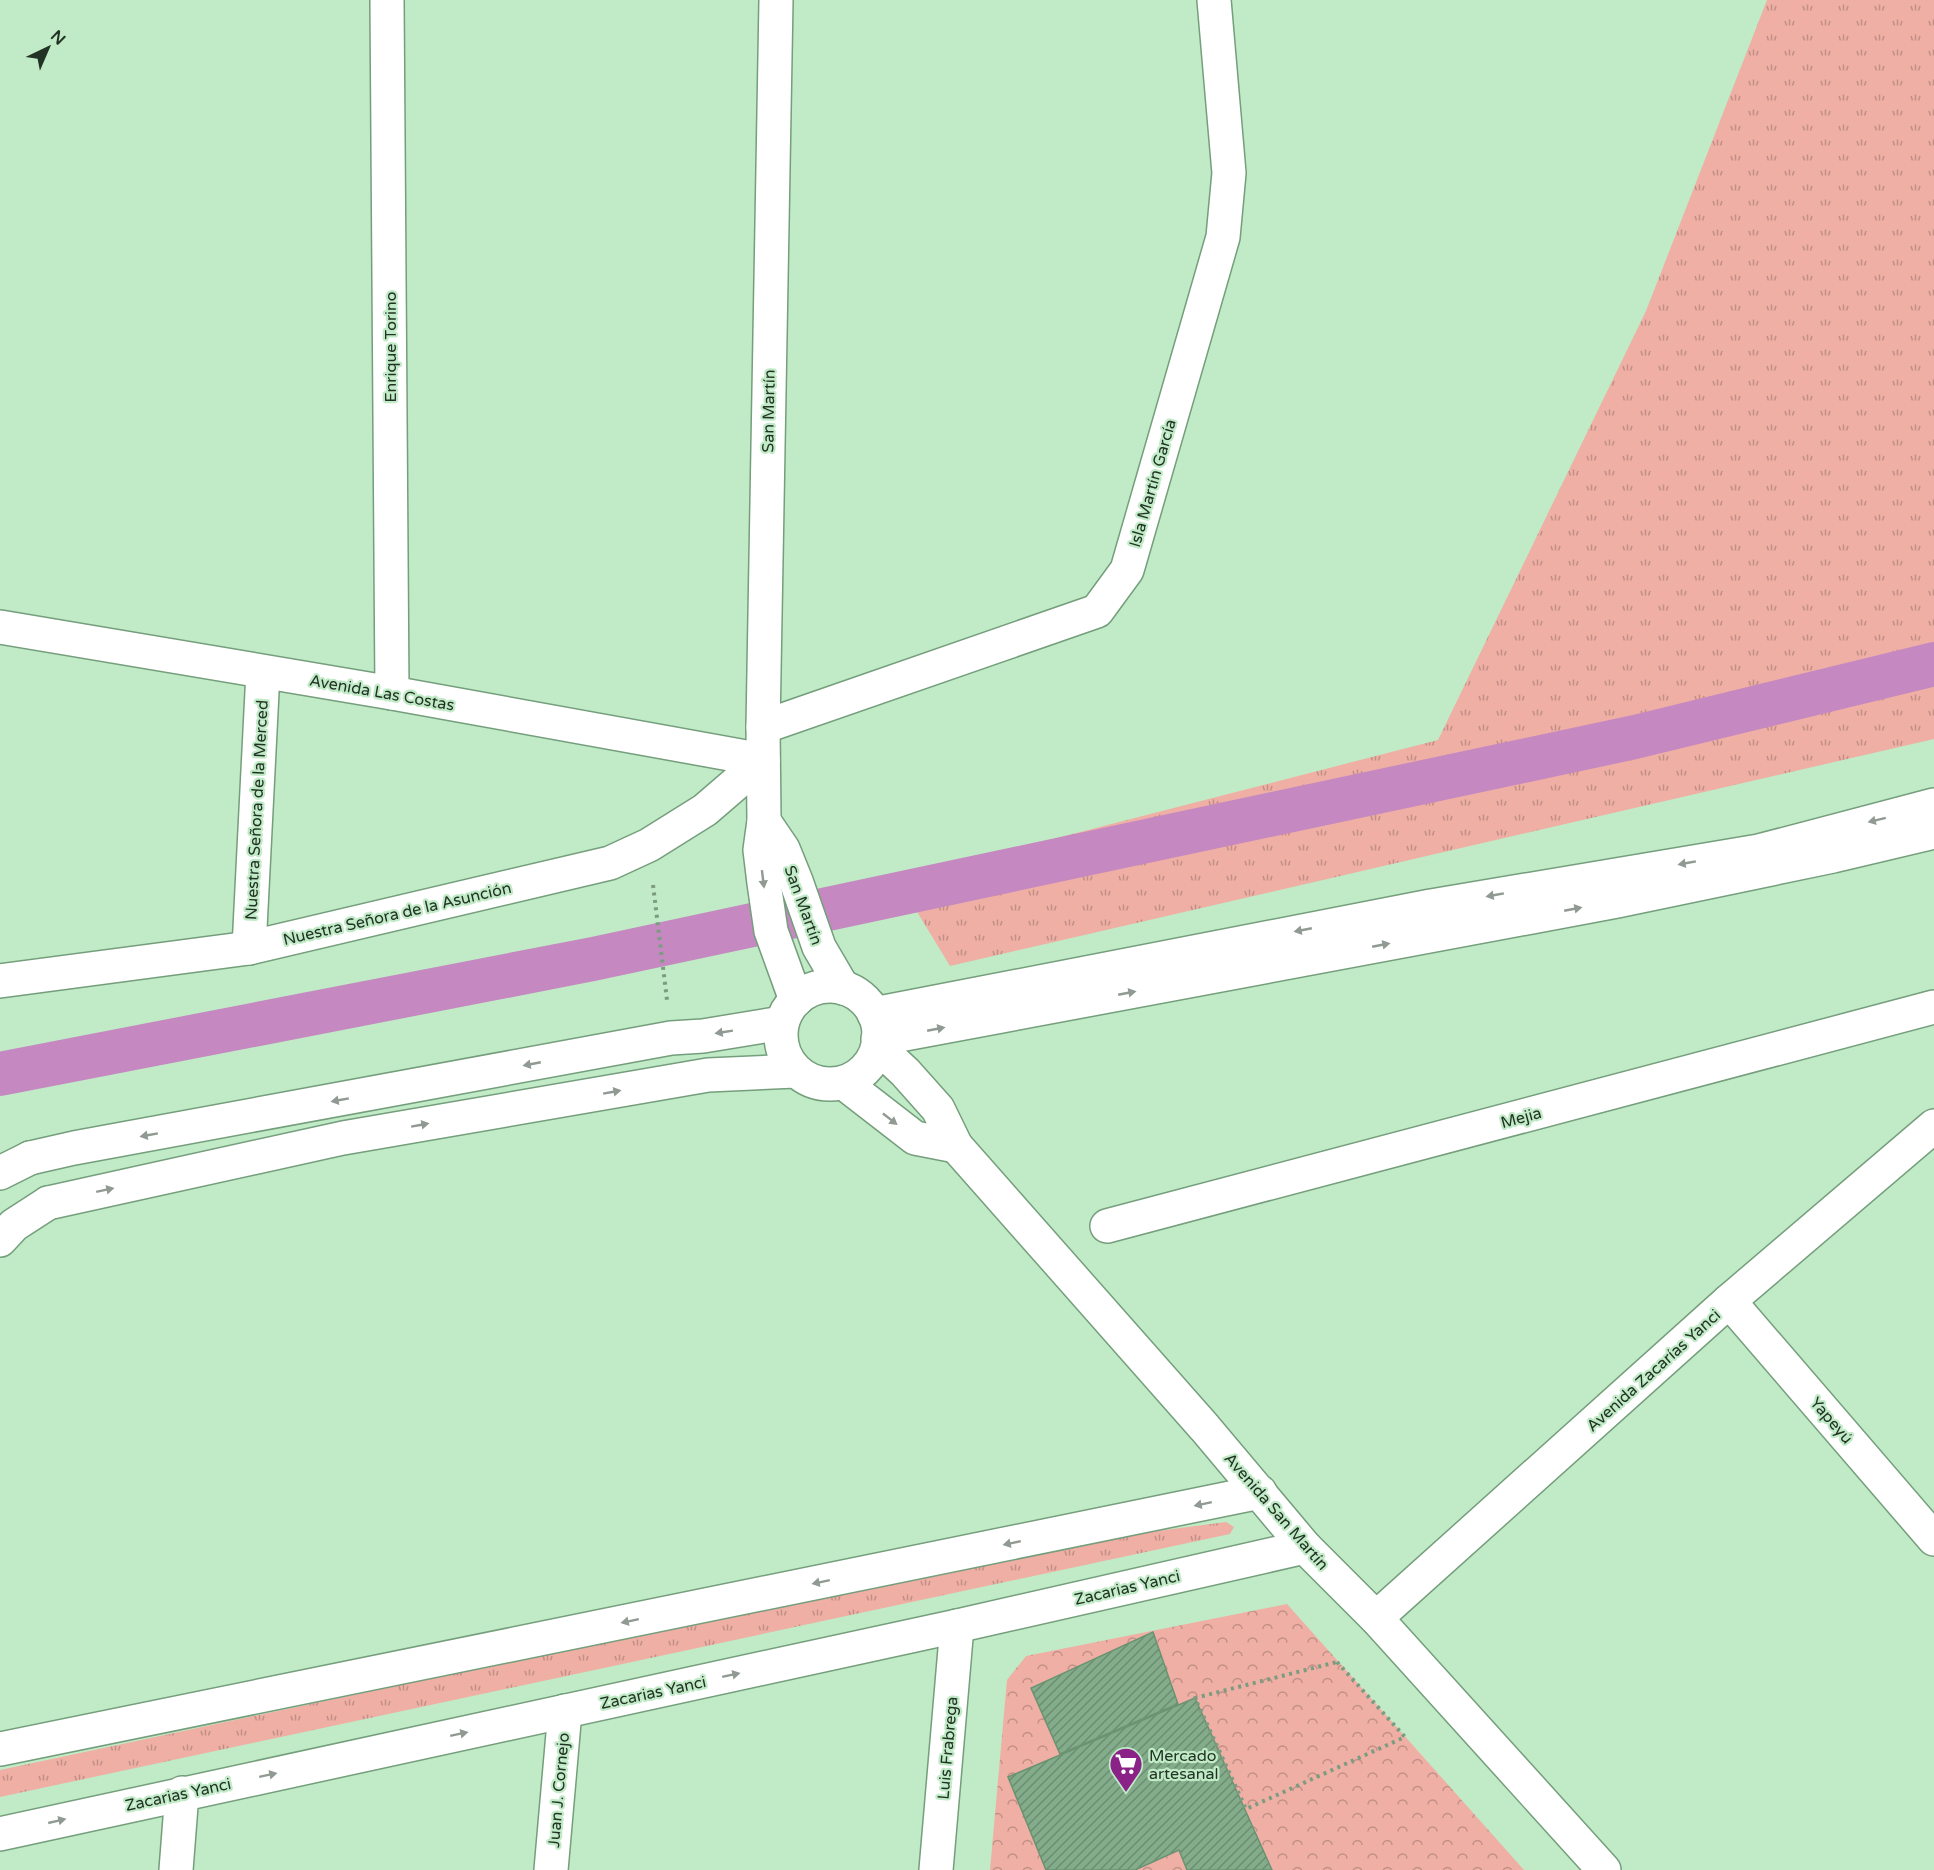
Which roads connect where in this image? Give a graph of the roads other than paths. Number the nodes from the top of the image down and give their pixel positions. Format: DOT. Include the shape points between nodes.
graph roads {
  1 [pos="387,0"];
  2 [pos="776,0"];
  3 [pos="1214,0"];
  4 [pos="0,627"];
  5 [pos="263,672"];
  6 [pos="392,693"];
  7 [pos="763,727"];
  8 [pos="763,760"];
  9 [pos="1934,806"];
  10 [pos="764,821"];
  11 [pos="1934,832"];
  12 [pos="249,948"];
  13 [pos="0,981"];
  14 [pos="843,988"];
  15 [pos="1934,1007"];
  16 [pos="789,1012"];
  17 [pos="877,1033"];
  18 [pos="795,1071"];
  19 [pos="844,1083"];
  20 [pos="1934,1126"];
  21 [pos="956,1146"];
  22 [pos="0,1173"];
  23 [pos="1107,1226"];
  24 [pos="0,1240"];
  25 [pos="1729,1301"];
  26 [pos="1260,1492"];
  27 [pos="1934,1539"];
  28 [pos="1305,1547"];
  29 [pos="1376,1618"];
  30 [pos="957,1626"];
  31 [pos="565,1711"];
  32 [pos="0,1749"];
  33 [pos="182,1793"];
  34 [pos="0,1834"];
  35 [pos="176,1870"];
  36 [pos="551,1870"];
  37 [pos="936,1870"];
  38 [pos="1604,1870"];
  1 -- 6 [label="street, Enrique Torino"];
  2 -- 7 [label="street, San Martín"];
  3 -- 7 [label="street, Isla Martín García" via="1229,173 1223,237 1126,570 1097,611"];
  4 -- 5 [label="street, Avenida Las Costas"];
  5 -- 6 [label="street, Avenida Las Costas"];
  5 -- 12 [label="street, Nuestra Señora de la Merced"];
  6 -- 8 [label="street, Avenida Las Costas"];
  7 -- 8 [label="street, San Martín"];
  8 -- 10 [label="street, San Martín"];
  8 -- 12 [label="street, Nuestra Señora de la Asunción" via="705,810 649,845 610,863"];
  9 -- 17 [label="street, one-way" via="1759,850 1431,906"];
  10 -- 14 [label="street, San Martín" via="783,849 819,947"];
  10 -- 16 [label="street, San Martín, one-way" via="760,850 764,883"];
  17 -- 11 [label="street, one-way" via="1617,901"];
  12 -- 13 [label="street, Nuestra Señora de la Asunción"];
  14 -- 16 [label="street" via="816,988"];
  14 -- 17 [label="street" via="864,1000"];
  15 -- 23 [label="street, Mejia"];
  16 -- 18 [label="street" via="781,1041 785,1057"];
  16 -- 22 [label="street, one-way" via="703,1036 671,1038 74,1148 30,1158"];
  17 -- 19 [label="street" via="871,1063 859,1076"];
  17 -- 21 [label="street, Avenida San Martín" via="938,1109"];
  18 -- 19 [label="street" via="810,1080"];
  24 -- 18 [label="street, one-way" via="14,1225 48,1203 343,1138 708,1075"];
  19 -- 21 [label="street, one-way" via="915,1138"];
  20 -- 25 [label="street, Avenida Zacarías Yanci"];
  21 -- 26 [label="street, Avenida San Martín"];
  25 -- 27 [label="street, Yapeyú"];
  25 -- 29 [label="street, Avenida Zacarías Yanci"];
  26 -- 28 [label="street, Avenida San Martín"];
  26 -- 32 [label="street, one-way"];
  28 -- 29 [label="street, Avenida San Martín"];
  28 -- 30 [label="street, Zacarias Yanci"];
  29 -- 38 [label="street, Avenida San Martín"];
  31 -- 30 [label="street, Zacarias Yanci, one-way"];
  30 -- 37 [label="street, Luis Frabrega"];
  33 -- 31 [label="street, Zacarias Yanci, one-way"];
  31 -- 36 [label="street, Juan J. Cornejo"];
  34 -- 33 [label="street, Zacarias Yanci, one-way"];
  33 -- 35 [label="street"];
}
